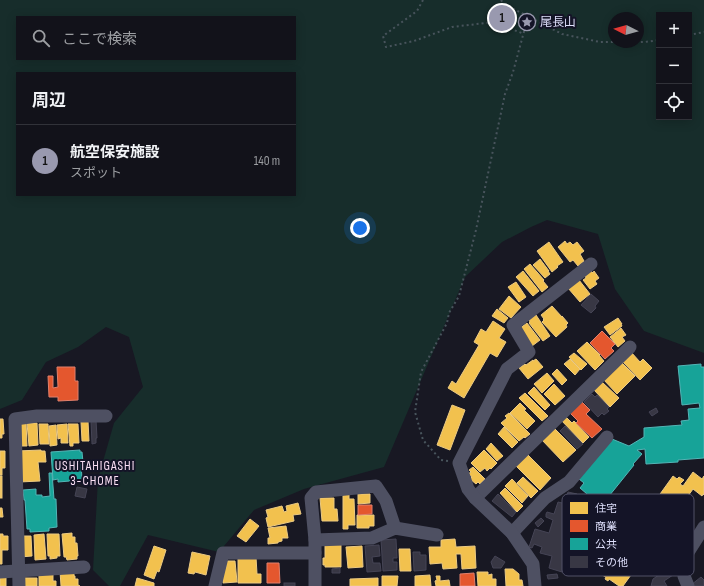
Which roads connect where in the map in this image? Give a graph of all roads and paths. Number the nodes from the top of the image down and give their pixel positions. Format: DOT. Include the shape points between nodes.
graph roads {
  1 [pos="423,0"];
  2 [pos="500,0"];
  3 [pos="528,17"];
  4 [pos="704,32"];
  5 [pos="524,34"];
  6 [pos="692,34"];
  7 [pos="656,40"];
  8 [pos="591,264"];
  9 [pos="630,347"];
  10 [pos="106,416"];
  11 [pos="607,437"];
  12 [pos="459,463"];
  13 [pos="475,498"];
  14 [pos="704,527"];
  15 [pos="395,528"];
  16 [pos="512,533"];
  17 [pos="437,536"];
  18 [pos="694,543"];
  19 [pos="315,547"];
  20 [pos="84,567"];
  21 [pos="19,571"];
  22 [pos="0,572"];
  23 [pos="684,576"];
  24 [pos="19,586"];
  25 [pos="215,586"];
  26 [pos="316,586"];
  27 [pos="535,586"];
  28 [pos="688,586"];
  1 -- 5 [label="path" via="417,11 384,36 386,47 414,41 452,27 494,22"];
  2 -- 3 [label="path"];
  3 -- 5 [label="path"];
  3 -- 7 [label="path" via="562,34 600,42"];
  4 -- 6 [label="path"];
  5 -- 12 [label="path" via="505,94 459,296 420,372 415,412 423,440 441,460"];
  8 -- 12 [label="street" via="513,325 529,352 507,369"];
  9 -- 13 [label="street"];
  10 -- 21 [label="street" via="37,416 15,419"];
  11 -- 16 [label="street" via="569,482 545,498"];
  12 -- 13 [label="street" via="468,489"];
  13 -- 16 [label="street"];
  14 -- 18 [label="street"];
  15 -- 17 [label="street"];
  15 -- 19 [label="street" via="372,538"];
  15 -- 19 [label="street" via="386,501 376,486 316,492 311,498"];
  16 -- 27 [label="street" via="533,564"];
  19 -- 25 [label="street" via="223,553"];
  19 -- 26 [label="street"];
  20 -- 21 [label="street"];
  21 -- 22 [label="street"];
  21 -- 24 [label="street"];
  23 -- 28 [label="street"];
}
